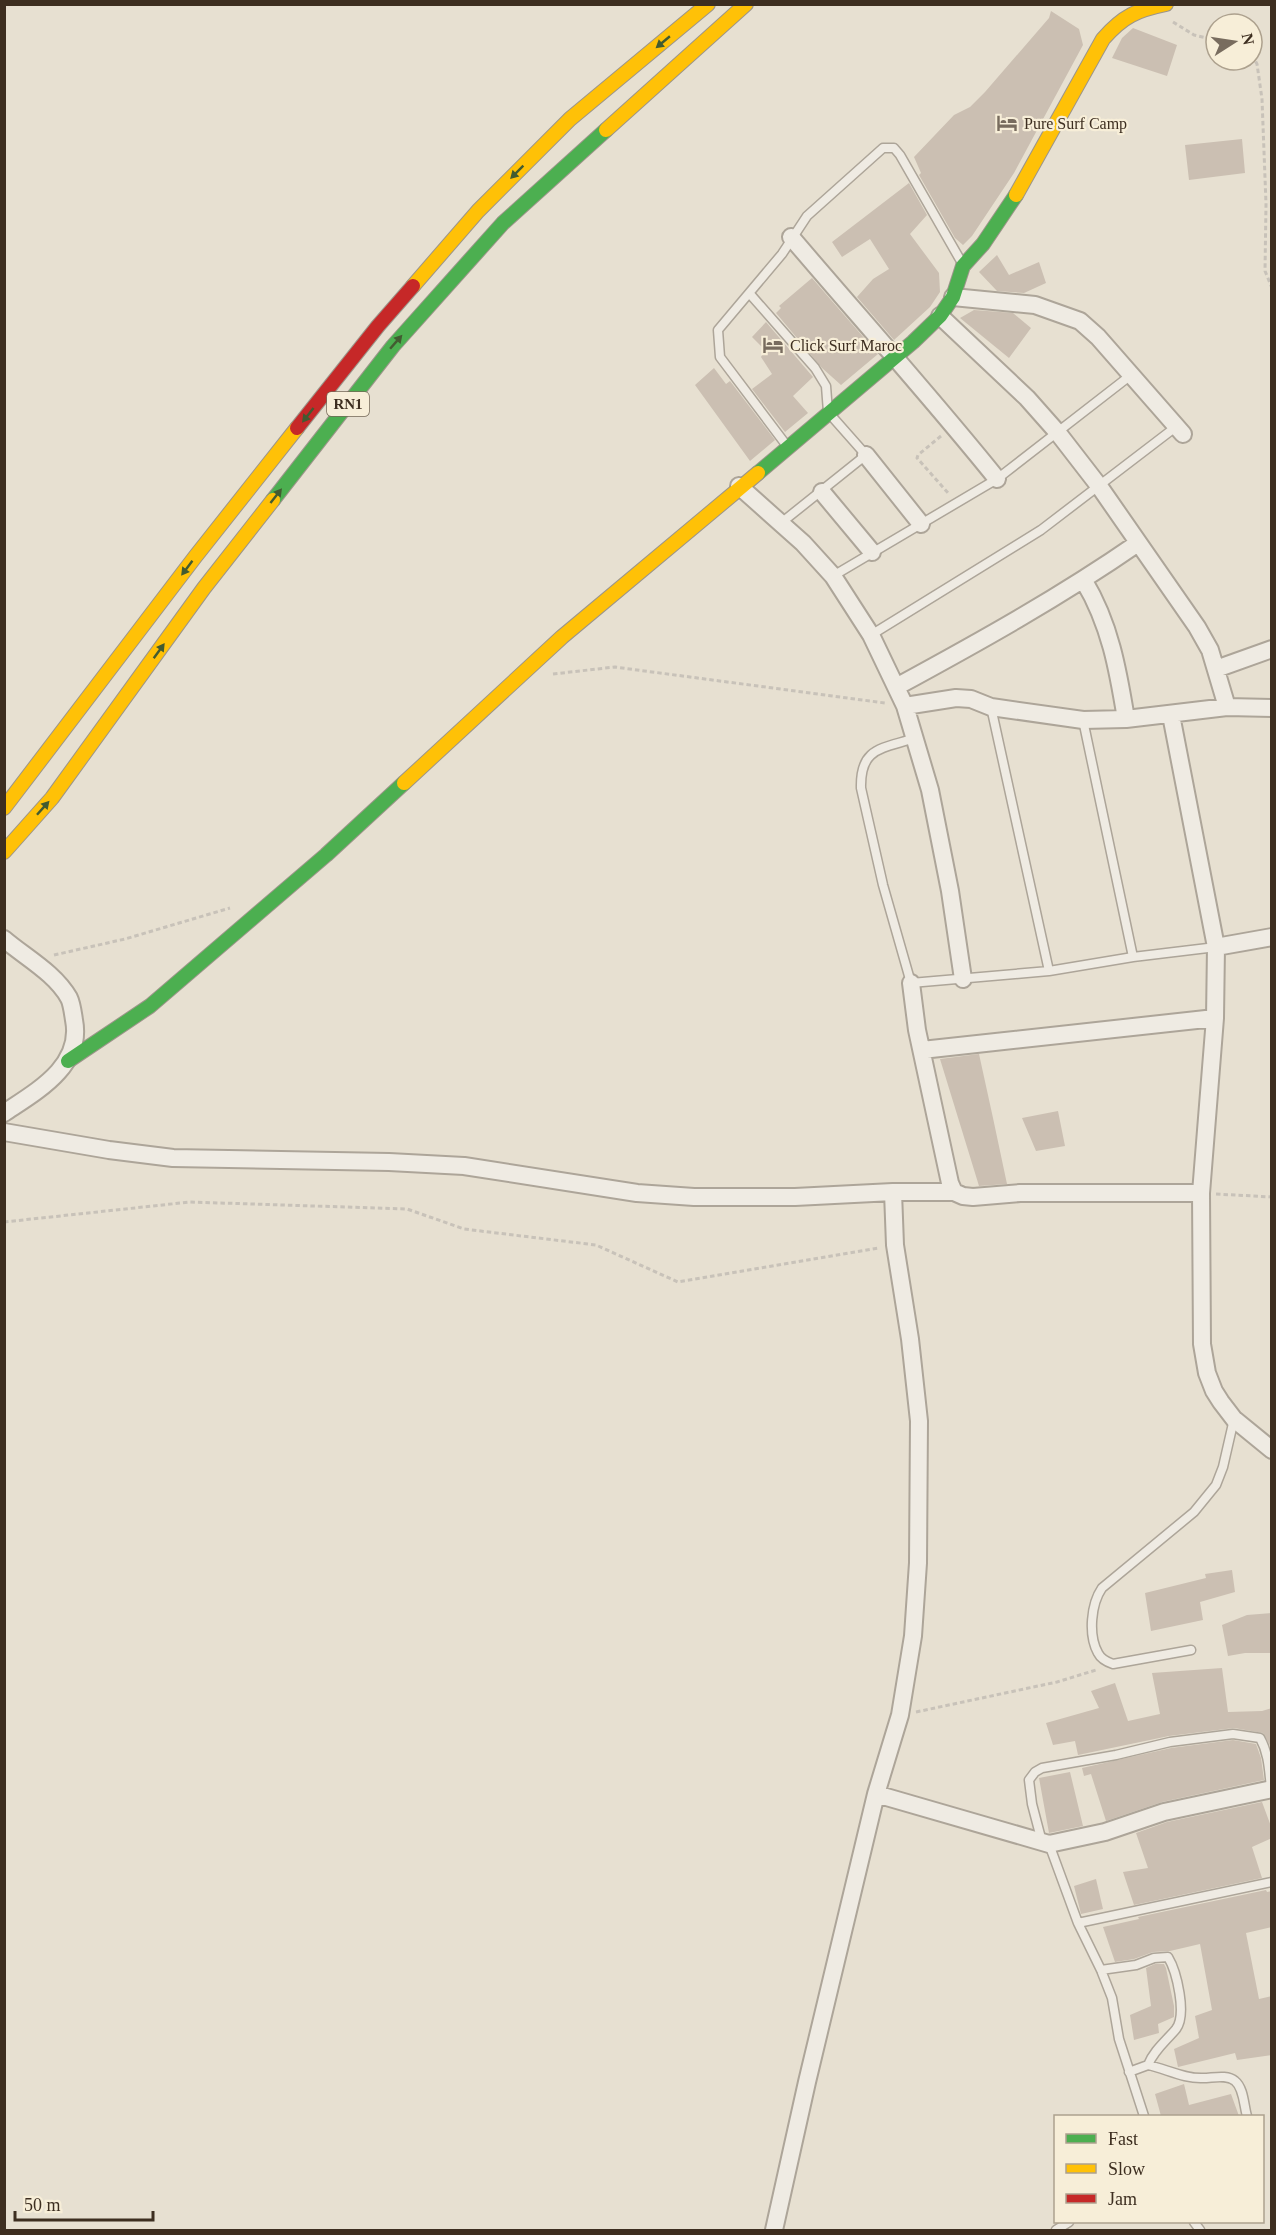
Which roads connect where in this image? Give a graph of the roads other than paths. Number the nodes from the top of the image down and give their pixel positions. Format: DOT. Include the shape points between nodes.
graph roads {
  1 [pos="708,4"];
  2 [pos="746,4"];
  3 [pos="1159,6"];
  4 [pos="791,237"];
  5 [pos="963,266"];
  6 [pos="750,294"];
  7 [pos="953,297"];
  8 [pos="940,316"];
  9 [pos="893,358"];
  10 [pos="1131,375"];
  11 [pos="828,412"];
  12 [pos="1180,430"];
  13 [pos="1058,433"];
  14 [pos="787,447"];
  15 [pos="867,455"];
  16 [pos="997,480"];
  17 [pos="739,486"];
  18 [pos="1100,486"];
  19 [pos="822,492"];
  20 [pos="781,523"];
  21 [pos="921,524"];
  22 [pos="1138,543"];
  23 [pos="872,552"];
  24 [pos="833,576"];
  25 [pos="1084,581"];
  26 [pos="871,635"];
  27 [pos="1272,649"];
  28 [pos="1216,669"];
  29 [pos="896,687"];
  30 [pos="905,706"];
  31 [pos="991,707"];
  32 [pos="1227,707"];
  33 [pos="1272,708"];
  34 [pos="1171,715"];
  35 [pos="1126,719"];
  36 [pos="1083,720"];
  37 [pos="915,738"];
  38 [pos="4,808"];
  39 [pos="4,852"];
  40 [pos="1272,937"];
  41 [pos="4,939"];
  42 [pos="1216,947"];
  43 [pos="1133,957"];
  44 [pos="1049,971"];
  45 [pos="963,978"];
  46 [pos="911,983"];
  47 [pos="1215,1018"];
  48 [pos="922,1050"];
  49 [pos="68,1061"];
  50 [pos="4,1113"];
  51 [pos="4,1132"];
  52 [pos="893,1192"];
  53 [pos="954,1192"];
  54 [pos="1202,1193"];
  55 [pos="1234,1419"];
  56 [pos="1272,1450"];
  57 [pos="1191,1650"];
  58 [pos="1271,1789"];
  59 [pos="876,1794"];
  60 [pos="1046,1844"];
  61 [pos="1272,1882"];
  62 [pos="1078,1923"];
  63 [pos="1101,1970"];
  64 [pos="1148,2066"];
  65 [pos="1129,2072"];
  66 [pos="1144,2115"];
  67 [pos="1247,2115"];
  68 [pos="776,2229"];
  1 -- 38 [label="main road, RN1, one-way" via="570,119 478,211 300,424"];
  39 -- 2 [label="main road, RN1, one-way" via="52,798 204,588 393,346 503,223"];
  3 -- 5 [label="main road" via="1132,12 1103,39 1026,180"];
  4 -- 5 [label="lane" via="807,216 883,148 894,148"];
  4 -- 6 [label="lane"];
  4 -- 9 [label="street"];
  5 -- 7 [label="main road"];
  6 -- 11 [label="lane" via="815,368 826,386"];
  6 -- 14 [label="lane" via="718,330 720,357"];
  7 -- 8 [label="main road"];
  7 -- 10 [label="street" via="1035,305 1080,321"];
  8 -- 9 [label="main road"];
  8 -- 13 [label="street" via="1027,398"];
  9 -- 11 [label="main road"];
  9 -- 16 [label="street"];
  10 -- 12 [label="street"];
  10 -- 13 [label="lane"];
  11 -- 14 [label="main road"];
  11 -- 15 [label="lane"];
  12 -- 18 [label="lane"];
  13 -- 16 [label="lane"];
  13 -- 18 [label="street"];
  14 -- 17 [label="main road"];
  15 -- 19 [label="lane"];
  15 -- 21 [label="street"];
  16 -- 21 [label="lane"];
  17 -- 20 [label="street"];
  17 -- 49 [label="main road" via="562,636 309,871 150,1006"];
  18 -- 22 [label="street"];
  18 -- 26 [label="lane" via="1041,530"];
  19 -- 20 [label="lane"];
  19 -- 23 [label="street"];
  20 -- 24 [label="street"];
  21 -- 23 [label="lane"];
  22 -- 25 [label="street"];
  22 -- 28 [label="street" via="1197,627"];
  23 -- 24 [label="lane"];
  24 -- 26 [label="street"];
  25 -- 29 [label="street"];
  25 -- 35 [label="street" via="1106,627"];
  26 -- 29 [label="street"];
  27 -- 28 [label="street"];
  28 -- 32 [label="street"];
  29 -- 30 [label="street"];
  30 -- 31 [label="street" via="956,698"];
  30 -- 37 [label="street"];
  31 -- 36 [label="street"];
  31 -- 44 [label="lane"];
  32 -- 33 [label="street"];
  32 -- 34 [label="street"];
  34 -- 35 [label="street"];
  34 -- 42 [label="street"];
  35 -- 36 [label="street"];
  36 -- 43 [label="lane"];
  37 -- 45 [label="street" via="930,790"];
  37 -- 46 [label="lane" via="879,750 865,760 861,773 883,885"];
  40 -- 42 [label="street"];
  41 -- 49 [label="street" via="32,960 70,999 75,1042"];
  42 -- 43 [label="lane"];
  42 -- 47 [label="street"];
  43 -- 44 [label="lane"];
  44 -- 45 [label="lane"];
  45 -- 46 [label="lane"];
  46 -- 48 [label="street"];
  47 -- 48 [label="street"];
  47 -- 54 [label="street"];
  48 -- 53 [label="street"];
  49 -- 50 [label="street" via="44,1086"];
  51 -- 52 [label="street" via="173,1158 464,1166 637,1194 795,1197"];
  52 -- 53 [label="street"];
  52 -- 59 [label="street" via="895,1245 919,1421 918,1563 914,1636 900,1715"];
  53 -- 54 [label="street" via="973,1197 1020,1193"];
  54 -- 55 [label="street" via="1202,1344 1214,1391"];
  55 -- 56 [label="street"];
  55 -- 57 [label="lane" via="1216,1485 1194,1512 1096,1597 1093,1621 1101,1658 1113,1664"];
  58 -- 60 [label="street" via="1164,1812 1105,1832"];
  58 -- 60 [label="lane" via="1264,1745 1260,1738 1246,1735 1170,1742 1042,1768 1030,1776 1028,1785"];
  59 -- 60 [label="street"];
  59 -- 68 [label="street"];
  60 -- 62 [label="lane"];
  61 -- 62 [label="lane"];
  62 -- 63 [label="lane"];
  63 -- 64 [label="lane" via="1154,1958 1168,1958 1171,1962 1181,2021 1152,2055"];
  63 -- 65 [label="lane" via="1112,1998"];
  64 -- 65 [label="lane"];
  64 -- 67 [label="lane" via="1201,2078 1230,2078 1239,2087"];
  65 -- 66 [label="lane"];
}
